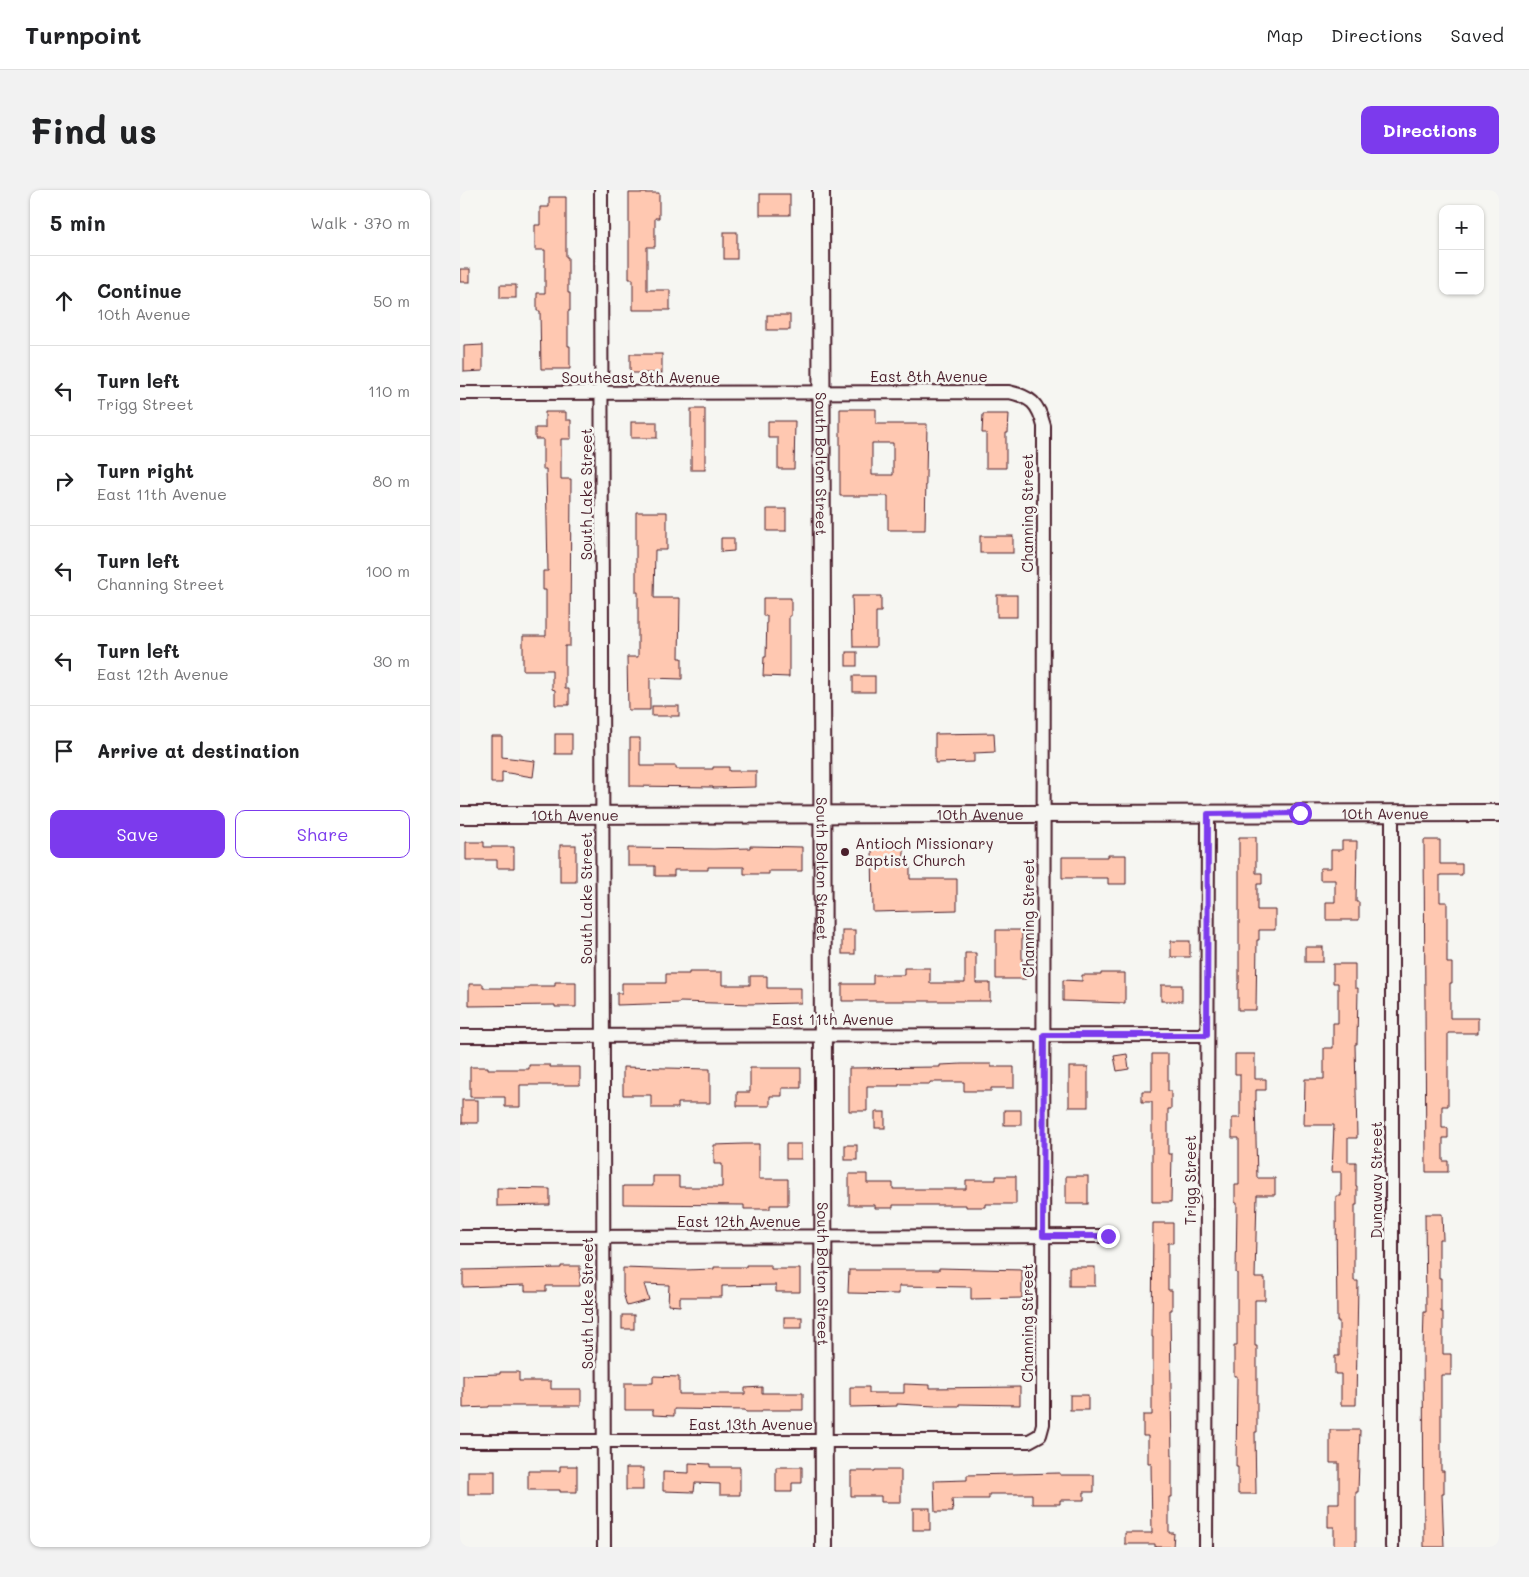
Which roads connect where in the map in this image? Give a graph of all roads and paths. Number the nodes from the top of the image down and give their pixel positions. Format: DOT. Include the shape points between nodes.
graph roads {
  1 [pos="601,190"];
  2 [pos="821,190"];
  3 [pos="822,392"];
  4 [pos="460,393"];
  5 [pos="602,394"];
  6 [pos="1034,402"];
  7 [pos="1392,813"];
  8 [pos="1499,813"];
  9 [pos="822,814"];
  10 [pos="1044,814"];
  11 [pos="1208,814"];
  12 [pos="460,815"];
  13 [pos="602,815"];
  14 [pos="602,1035"];
  15 [pos="1044,1035"];
  16 [pos="1207,1035"];
  17 [pos="460,1036"];
  18 [pos="823,1036"];
  19 [pos="1043,1236"];
  20 [pos="1108,1236"];
  21 [pos="460,1237"];
  22 [pos="603,1237"];
  23 [pos="823,1237"];
  24 [pos="1040,1435"];
  25 [pos="824,1440"];
  26 [pos="460,1441"];
  27 [pos="603,1441"];
  28 [pos="604,1547"];
  29 [pos="824,1547"];
  30 [pos="1206,1547"];
  31 [pos="1392,1547"];
  1 -- 5 [label="street, South Lake Street"];
  2 -- 3 [label="main road, South Bolton Street"];
  3 -- 5 [label="street, Southeast 8th Avenue"];
  3 -- 6 [label="street, East 8th Avenue" via="1009,392"];
  3 -- 9 [label="main road, South Bolton Street"];
  4 -- 5 [label="street, Southeast 8th Avenue"];
  5 -- 13 [label="street, South Lake Street"];
  6 -- 10 [label="street, Channing Street" via="1044,426"];
  7 -- 8 [label="main road, 10th Avenue"];
  7 -- 11 [label="main road, 10th Avenue"];
  7 -- 31 [label="street, Dunaway Street"];
  9 -- 10 [label="main road, 10th Avenue"];
  9 -- 13 [label="main road, 10th Avenue"];
  9 -- 18 [label="main road, South Bolton Street"];
  10 -- 11 [label="main road, 10th Avenue"];
  10 -- 15 [label="street, Channing Street"];
  11 -- 16 [label="street, Trigg Street"];
  12 -- 13 [label="main road, 10th Avenue"];
  13 -- 14 [label="street, South Lake Street"];
  14 -- 17 [label="street, East 11th Avenue"];
  14 -- 18 [label="street, East 11th Avenue"];
  14 -- 22 [label="street, South Lake Street"];
  15 -- 16 [label="street, East 11th Avenue"];
  15 -- 18 [label="street, East 11th Avenue"];
  15 -- 19 [label="street, Channing Street"];
  16 -- 30 [label="street, Trigg Street"];
  18 -- 23 [label="main road, South Bolton Street"];
  19 -- 20 [label="street, East 12th Avenue"];
  19 -- 23 [label="street, East 12th Avenue"];
  19 -- 24 [label="street, Channing Street" via="1043,1424"];
  21 -- 22 [label="street, East 12th Avenue"];
  22 -- 23 [label="street, East 12th Avenue"];
  22 -- 27 [label="street, South Lake Street"];
  23 -- 25 [label="main road, South Bolton Street"];
  24 -- 25 [label="street, East 13th Avenue" via="1029,1441"];
  25 -- 27 [label="street, East 13th Avenue"];
  25 -- 29 [label="main road, South Bolton Street"];
  26 -- 27 [label="street, East 13th Avenue"];
  27 -- 28 [label="street, South Lake Street"];
}
